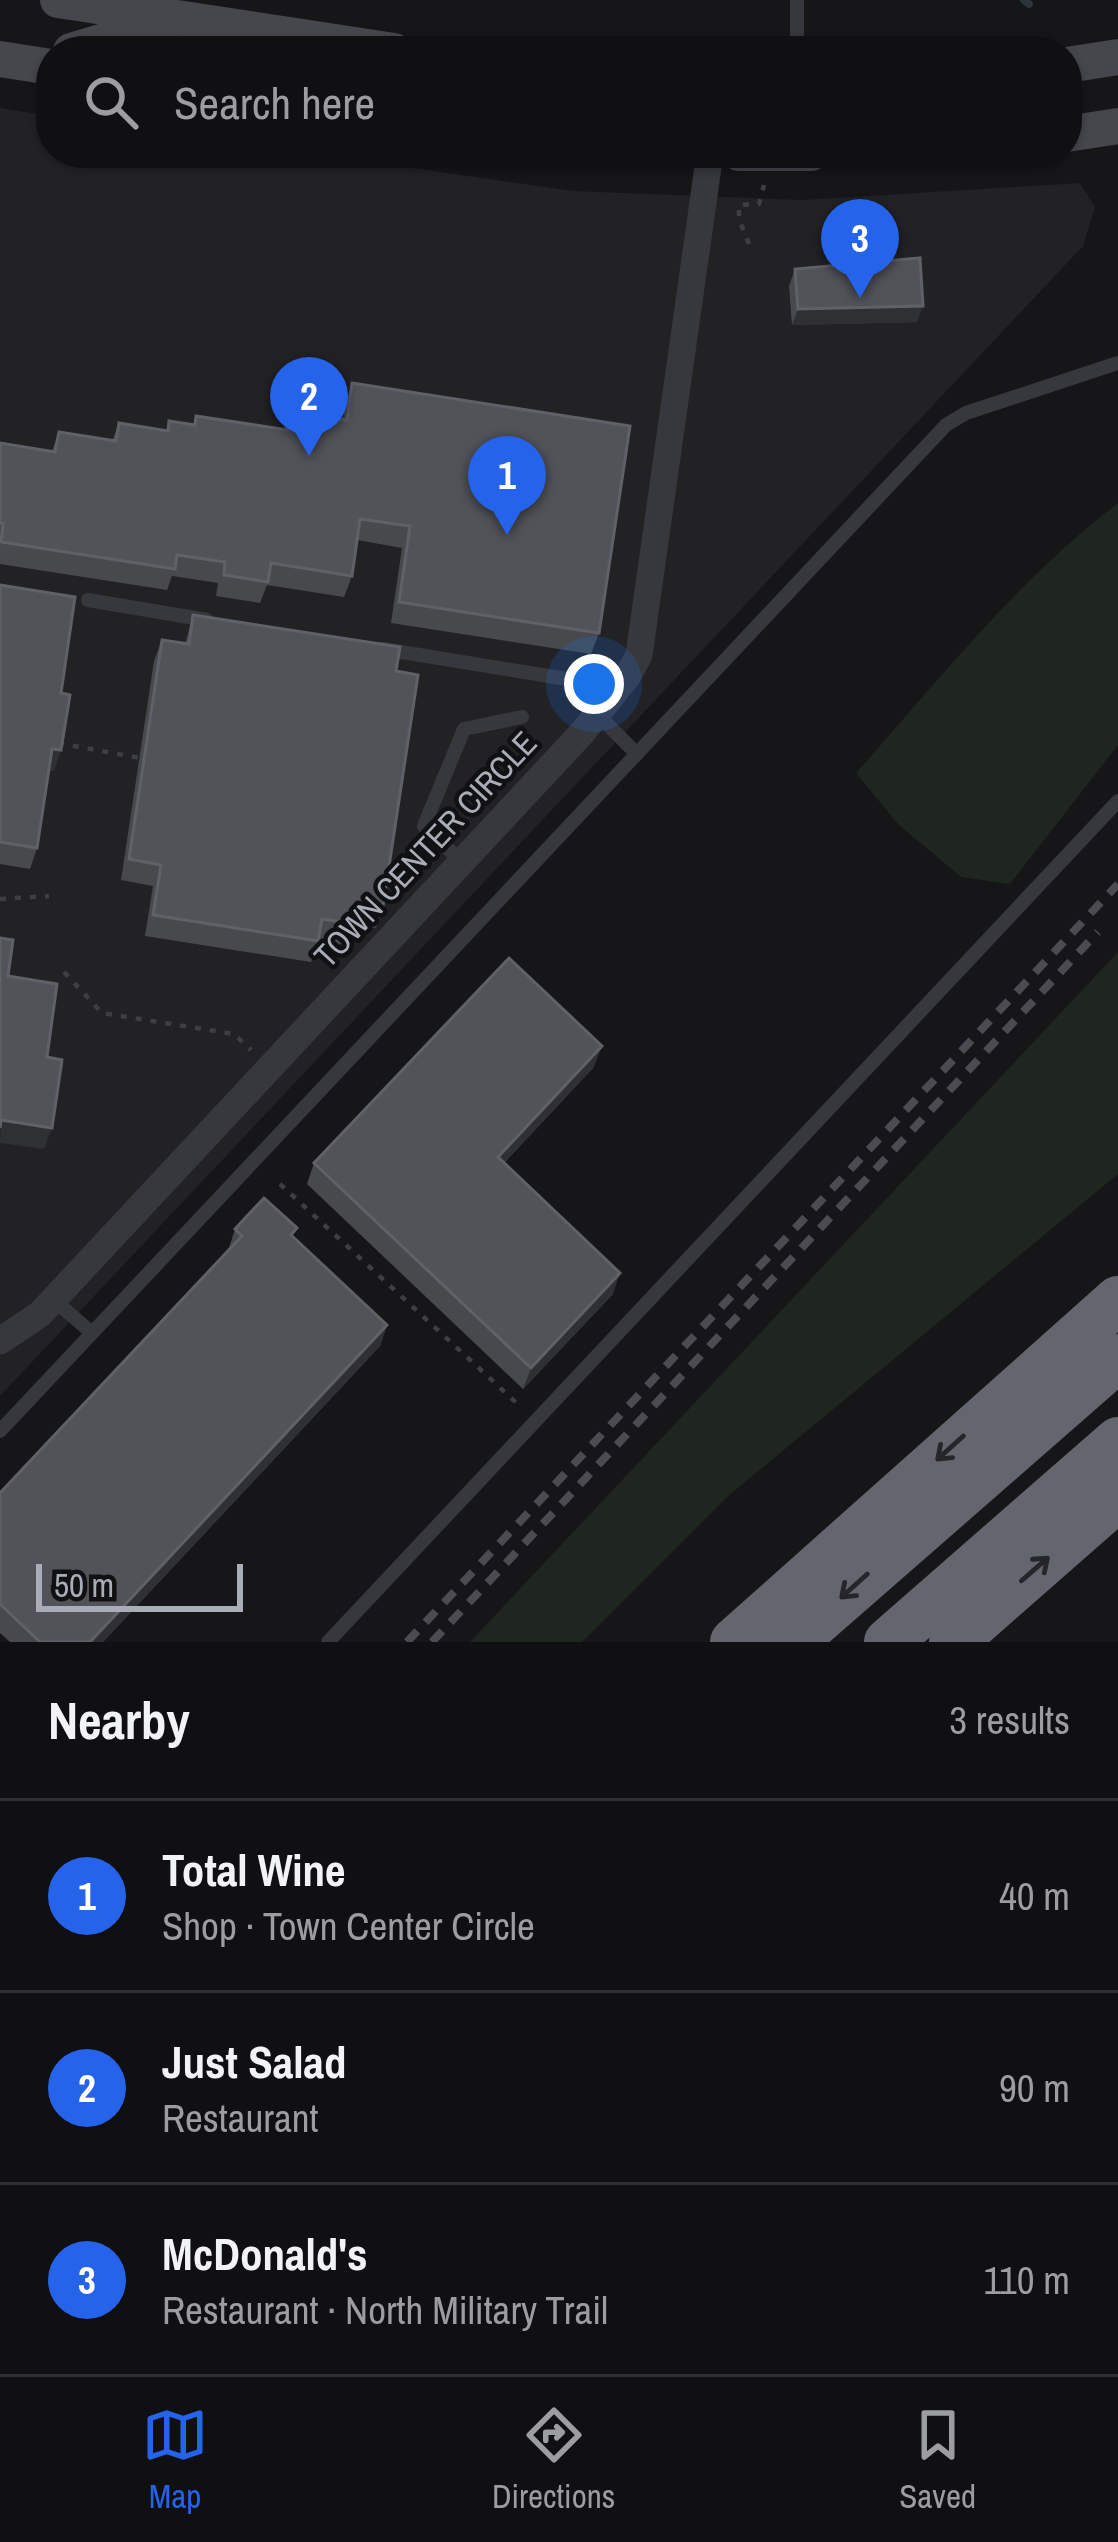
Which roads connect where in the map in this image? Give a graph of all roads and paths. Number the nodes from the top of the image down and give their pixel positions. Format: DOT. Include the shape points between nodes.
graph roads {
  1 [pos="58,0"];
  2 [pos="797,0"];
  3 [pos="180,9"];
  4 [pos="272,34"];
  5 [pos="110,36"];
  6 [pos="267,36"];
  7 [pos="286,36"];
  8 [pos="797,36"];
  9 [pos="1118,57"];
  10 [pos="1082,63"];
  11 [pos="1118,126"];
  12 [pos="1082,132"];
  13 [pos="708,168"];
  14 [pos="764,185"];
  15 [pos="749,244"];
  16 [pos="1118,363"];
  17 [pos="88,600"];
  18 [pos="228,623"];
  19 [pos="368,646"];
  20 [pos="603,708"];
  21 [pos="522,718"];
  22 [pos="58,743"];
  23 [pos="637,754"];
  24 [pos="140,758"];
  25 [pos="1118,800"];
  26 [pos="462,862"];
  27 [pos="49,896"];
  28 [pos="0,899"];
  29 [pos="64,972"];
  30 [pos="270,1068"];
  31 [pos="280,1184"];
  32 [pos="54,1300"];
  33 [pos="1118,1300"];
  34 [pos="92,1333"];
  35 [pos="0,1341"];
  36 [pos="1118,1358"];
  37 [pos="536,1420"];
  38 [pos="0,1431"];
  39 [pos="1118,1441"];
  40 [pos="1118,1497"];
  41 [pos="328,1642"];
  42 [pos="734,1642"];
  43 [pos="793,1642"];
  44 [pos="888,1642"];
  45 [pos="953,1642"];
  1 -- 3 [label="main road"];
  2 -- 8 [label="lane"];
  3 -- 4 [label="main road"];
  3 -- 5 [label="main road"];
  4 -- 6 [label="main road"];
  4 -- 7 [label="main road"];
  9 -- 10 [label="main road"];
  11 -- 12 [label="main road"];
  13 -- 20 [label="street, TOWN CENTER CIRCLE" via="639,655"];
  14 -- 15 [label="path" via="759,204 739,205"];
  16 -- 23 [label="lane" via="946,424"];
  17 -- 18 [label="lane"];
  19 -- 20 [label="lane" via="579,681"];
  20 -- 23 [label="lane"];
  20 -- 26 [label="street, TOWN CENTER CIRCLE"];
  21 -- 26 [label="lane" via="464,729 448,767 424,826"];
  22 -- 24 [label="path"];
  23 -- 34 [label="lane"];
  25 -- 37 [label="lane"];
  26 -- 30 [label="street, TOWN CENTER CIRCLE"];
  27 -- 28 [label="path"];
  29 -- 30 [label="path" via="102,1013 234,1034"];
  30 -- 32 [label="street, TOWN CENTER CIRCLE"];
  31 -- 37 [label="path"];
  32 -- 34 [label="lane"];
  32 -- 35 [label="street, TOWN CENTER CIRCLE"];
  33 -- 42 [label="highway, one-way"];
  34 -- 38 [label="lane"];
  36 -- 43 [label="highway, one-way"];
  37 -- 41 [label="lane"];
  39 -- 44 [label="highway"];
  45 -- 40 [label="highway, one-way"];
}
